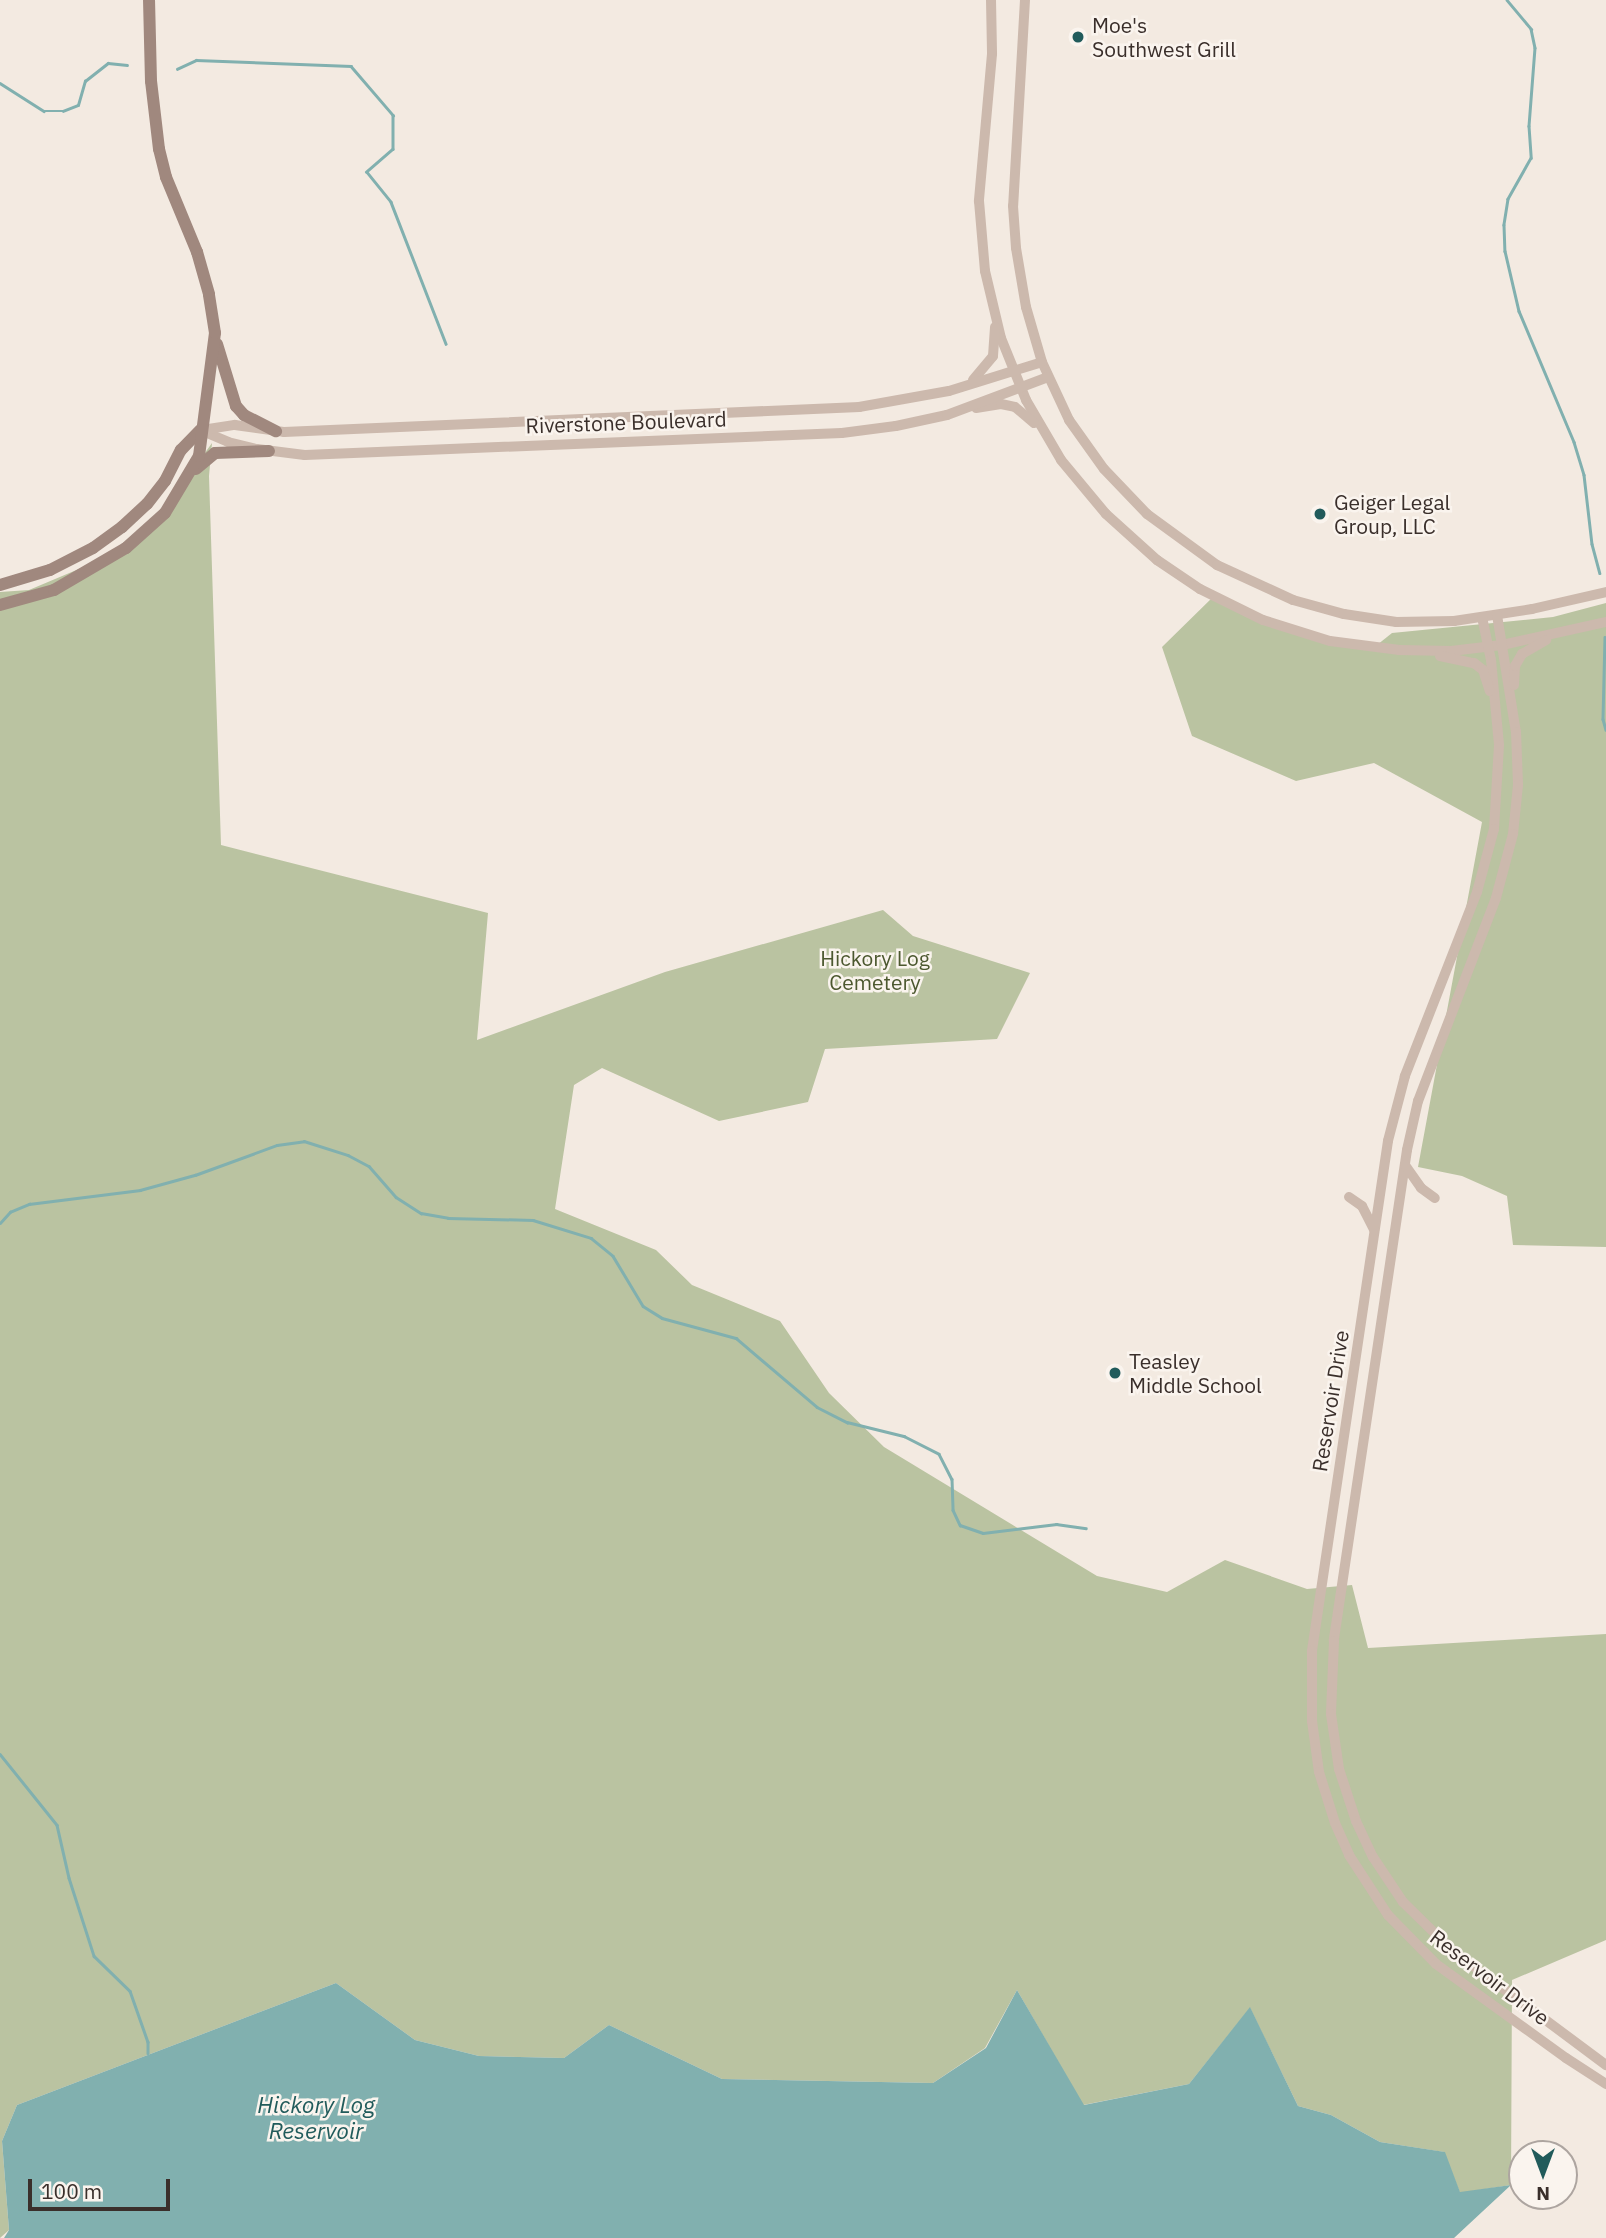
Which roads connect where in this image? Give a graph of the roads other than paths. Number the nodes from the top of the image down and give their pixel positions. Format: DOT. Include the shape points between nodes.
graph roads {
  1 [pos="149,0"];
  2 [pos="991,0"];
  3 [pos="1026,0"];
  4 [pos="996,317"];
  5 [pos="215,333"];
  6 [pos="1042,362"];
  7 [pos="1013,370"];
  8 [pos="1048,377"];
  9 [pos="968,385"];
  10 [pos="1020,387"];
  11 [pos="960,410"];
  12 [pos="201,430"];
  13 [pos="276,431"];
  14 [pos="1043,431"];
  15 [pos="270,451"];
  16 [pos="189,477"];
  17 [pos="0,585"];
  18 [pos="1606,592"];
  19 [pos="0,605"];
  20 [pos="1497,615"];
  21 [pos="1482,617"];
  22 [pos="1606,622"];
  23 [pos="1570,630"];
  24 [pos="1502,645"];
  25 [pos="1488,647"];
  26 [pos="1399,650"];
  27 [pos="1512,702"];
  28 [pos="1496,708"];
  29 [pos="1405,1165"];
  30 [pos="1349,1197"];
  31 [pos="1435,1198"];
  32 [pos="1375,1232"];
  33 [pos="1606,2065"];
  34 [pos="1606,2084"];
  1 -- 5 [label="main road" via="159,149 197,252"];
  2 -- 4 [label="street" via="992,54 979,219"];
  3 -- 6 [label="street" via="1014,228 1026,307"];
  4 -- 7 [label="street"];
  4 -- 9 [label="street" via="993,356"];
  5 -- 12 [label="main road"];
  5 -- 13 [label="main road" via="236,406"];
  6 -- 7 [label="street, Riverstone Boulevard"];
  6 -- 8 [label="street"];
  7 -- 9 [label="street, Riverstone Boulevard"];
  7 -- 10 [label="street"];
  8 -- 10 [label="street, Riverstone Boulevard"];
  8 -- 21 [label="street" via="1069,420 1104,470 1147,514 1217,565 1293,600 1344,614 1424,623"];
  9 -- 13 [label="street, Riverstone Boulevard" via="914,399 841,408"];
  10 -- 11 [label="street, Riverstone Boulevard"];
  10 -- 14 [label="street"];
  11 -- 14 [label="street" via="1001,404 1015,407"];
  11 -- 15 [label="street, Riverstone Boulevard" via="842,433 305,454"];
  12 -- 13 [label="street, Riverstone Boulevard" via="236,425"];
  12 -- 15 [label="street, Riverstone Boulevard" via="228,442"];
  12 -- 16 [label="main road" via="199,456"];
  12 -- 17 [label="main road" via="181,450 147,504 122,527 50,570"];
  14 -- 26 [label="street" via="1106,514 1150,554 1199,589 1304,634"];
  15 -- 16 [label="main road" via="215,453"];
  16 -- 19 [label="main road" via="165,513 126,548 54,590"];
  18 -- 20 [label="street"];
  20 -- 21 [label="street"];
  20 -- 24 [label="street, Reservoir Drive"];
  21 -- 25 [label="street, Reservoir Drive"];
  22 -- 23 [label="street"];
  23 -- 24 [label="street"];
  23 -- 27 [label="street" via="1522,654"];
  24 -- 25 [label="street"];
  24 -- 27 [label="street, Reservoir Drive"];
  25 -- 26 [label="street"];
  25 -- 28 [label="street, Reservoir Drive"];
  26 -- 28 [label="street" via="1474,663 1483,670"];
  27 -- 29 [label="street, Reservoir Drive" via="1518,785 1510,850 1418,1101"];
  28 -- 32 [label="street, Reservoir Drive" via="1500,779 1490,849 1402,1084 1388,1141"];
  29 -- 31 [label="street" via="1421,1188"];
  29 -- 33 [label="street, Reservoir Drive" via="1332,1660 1331,1714 1339,1769 1363,1839 1414,1915 1467,1963"];
  30 -- 32 [label="street" via="1362,1206"];
  32 -- 34 [label="street, Reservoir Drive" via="1312,1651 1312,1721 1324,1790 1349,1855 1377,1901 1410,1940 1463,1985"];
}
